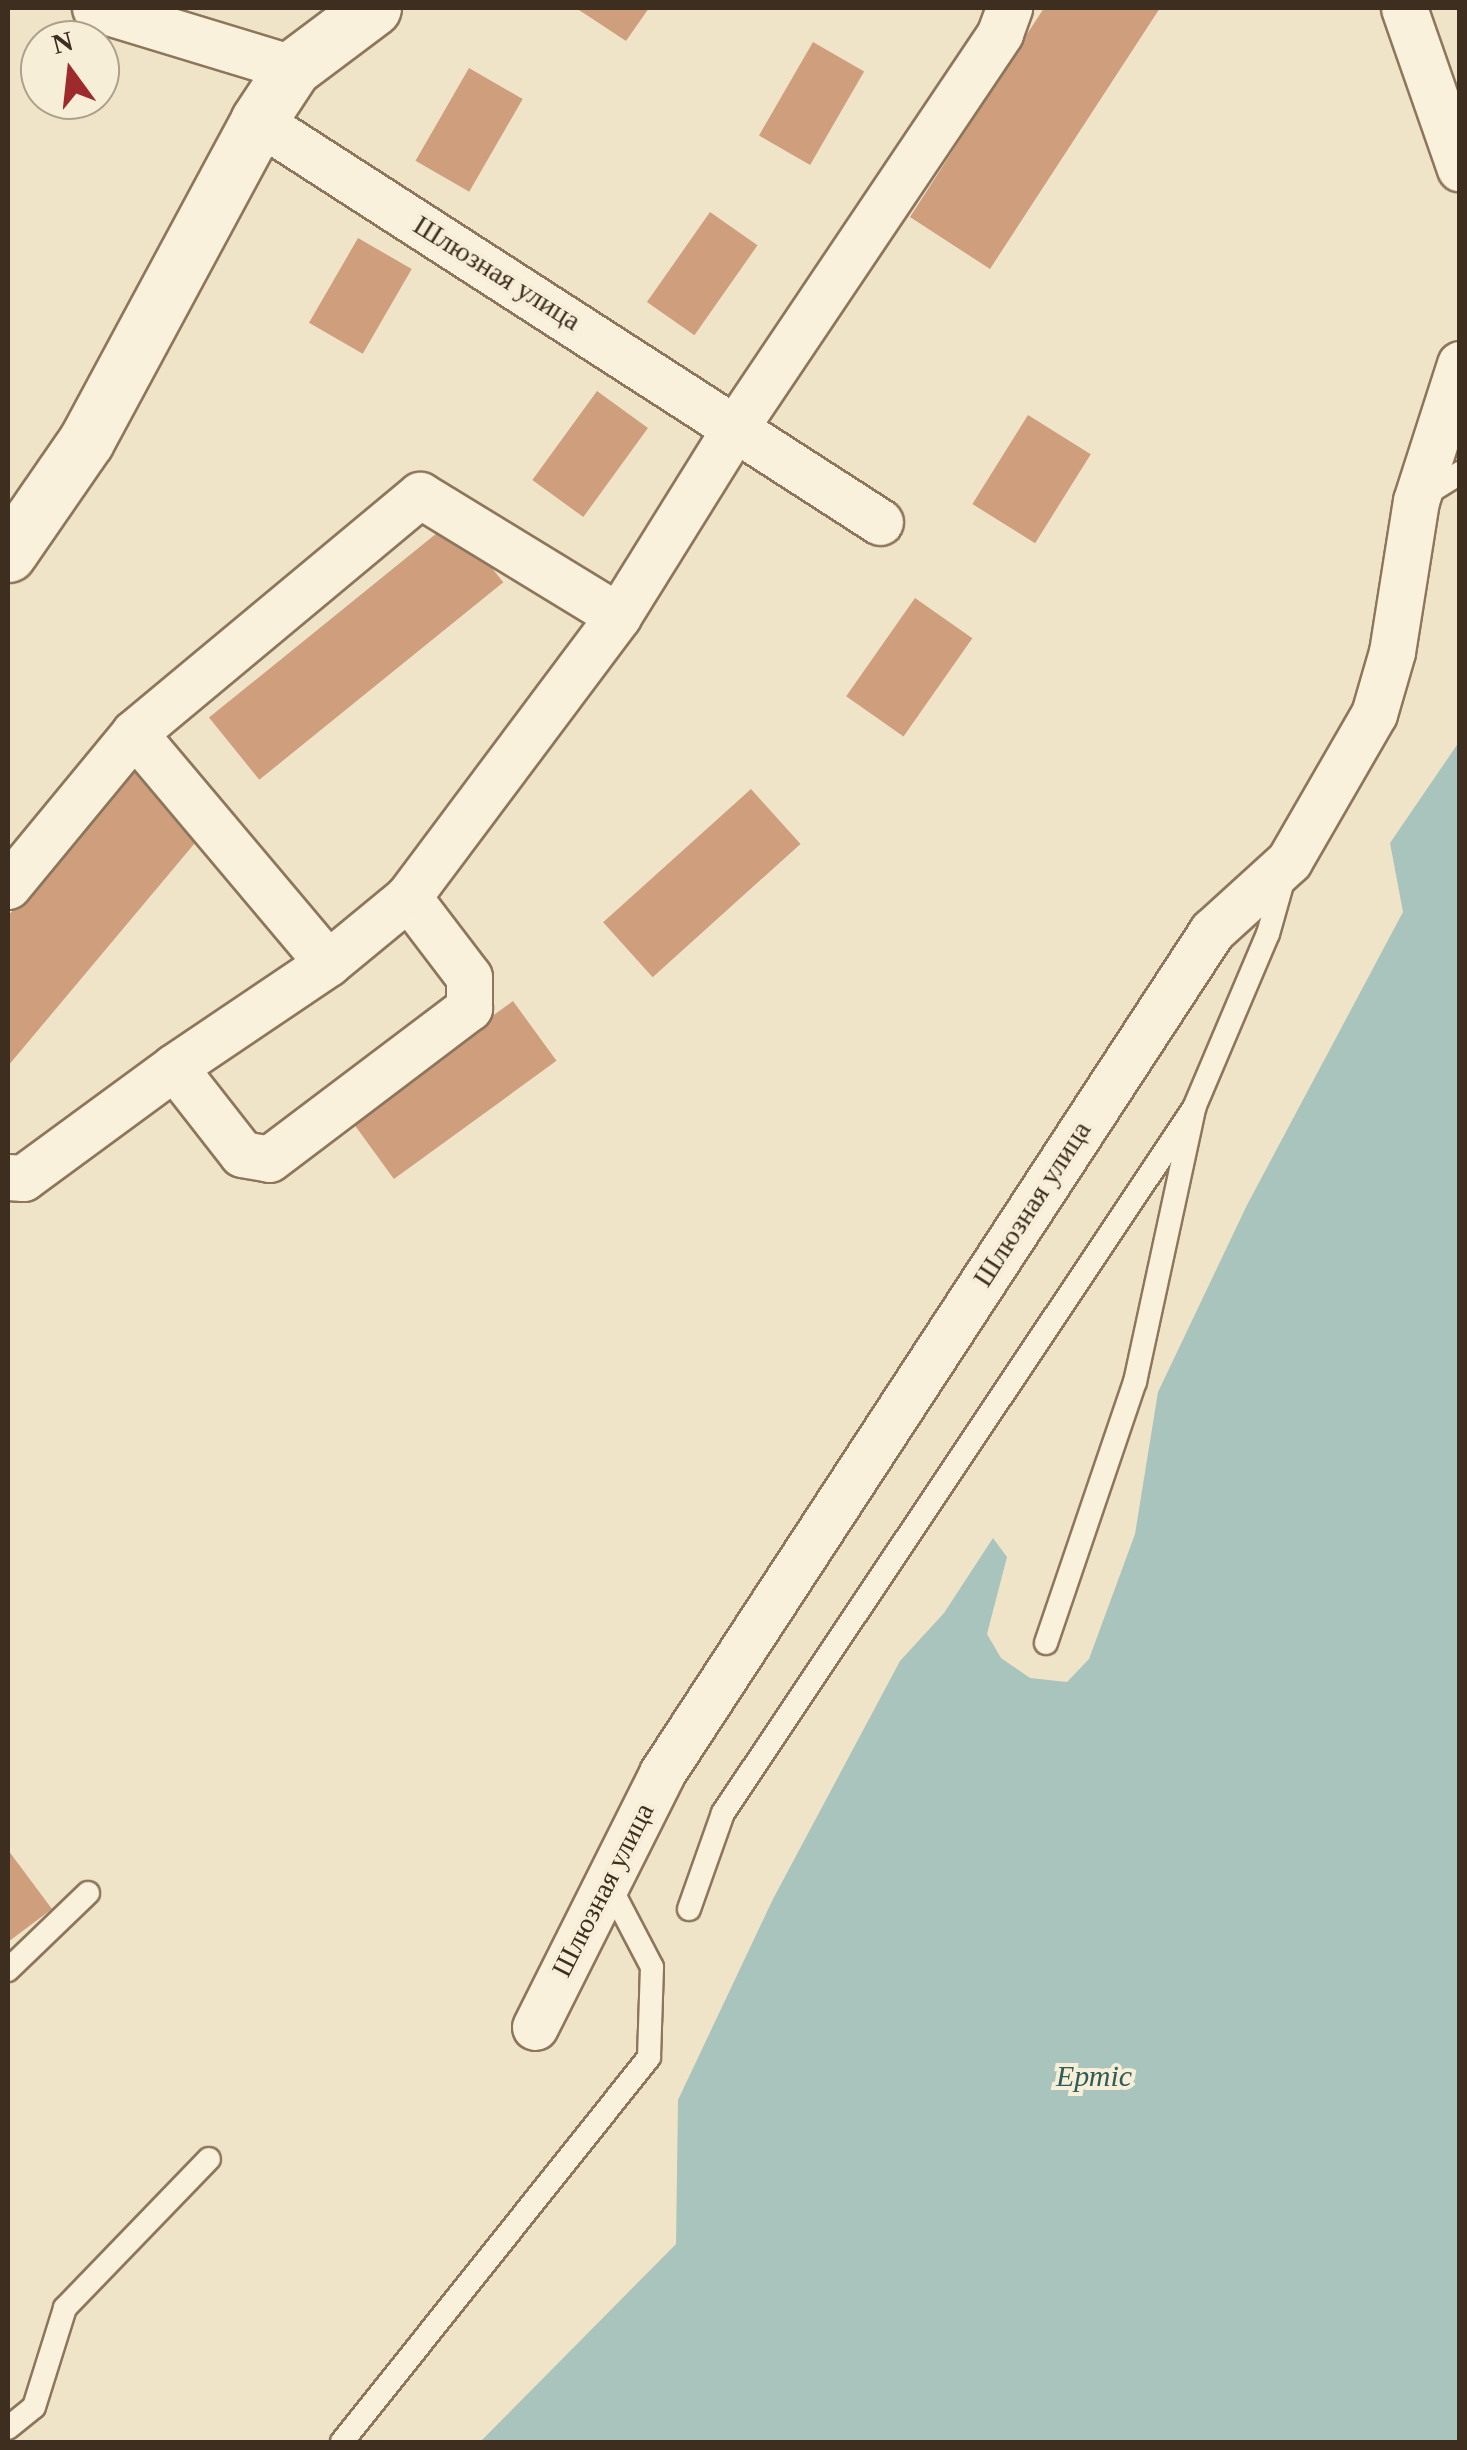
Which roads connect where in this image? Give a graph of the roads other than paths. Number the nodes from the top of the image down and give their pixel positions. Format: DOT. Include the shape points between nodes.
graph roads {
  1 [pos="95,8"];
  2 [pos="373,8"];
  3 [pos="1009,8"];
  4 [pos="1404,8"];
  5 [pos="293,68"];
  6 [pos="258,122"];
  7 [pos="1460,169"];
  8 [pos="1460,364"];
  9 [pos="737,425"];
  10 [pos="1460,473"];
  11 [pos="1416,501"];
  12 [pos="880,522"];
  13 [pos="8,554"];
  14 [pos="618,616"];
  15 [pos="134,733"];
  16 [pos="1289,861"];
  17 [pos="8,886"];
  18 [pos="408,897"];
  19 [pos="328,963"];
  20 [pos="174,1067"];
  21 [pos="1194,1108"];
  22 [pos="8,1177"];
  23 [pos="1046,1644"];
  24 [pos="607,1881"];
  25 [pos="88,1894"];
  26 [pos="689,1909"];
  27 [pos="8,1970"];
  28 [pos="535,2027"];
  29 [pos="209,2159"];
  30 [pos="8,2428"];
  31 [pos="342,2442"];
  1 -- 5 [label="street"];
  2 -- 5 [label="street"];
  3 -- 9 [label="street" via="1000,32"];
  4 -- 7 [label="street"];
  5 -- 6 [label="street"];
  6 -- 9 [label="street, Шлюзная улица"];
  6 -- 13 [label="street" via="86,440"];
  8 -- 11 [label="street, Шлюзная улица"];
  9 -- 12 [label="street, Шлюзная улица"];
  9 -- 14 [label="street"];
  10 -- 11 [label="lane"];
  11 -- 16 [label="street, Шлюзная улица" via="1392,652 1374,714"];
  14 -- 15 [label="street" via="420,495"];
  14 -- 18 [label="street"];
  15 -- 17 [label="street"];
  15 -- 19 [label="street"];
  16 -- 21 [label="lane" via="1268,934"];
  16 -- 24 [label="street, Шлюзная улица" via="1212,932 662,1773"];
  18 -- 19 [label="street"];
  18 -- 20 [label="street" via="469,977 469,1008 269,1158 242,1154"];
  19 -- 20 [label="street"];
  20 -- 22 [label="street" via="23,1178"];
  21 -- 23 [label="lane" via="1135,1382"];
  21 -- 26 [label="lane" via="723,1812"];
  24 -- 28 [label="street, Шлюзная улица"];
  24 -- 31 [label="lane" via="652,1966 649,2057"];
  25 -- 27 [label="lane"];
  29 -- 30 [label="lane" via="65,2308 34,2407"];
}
